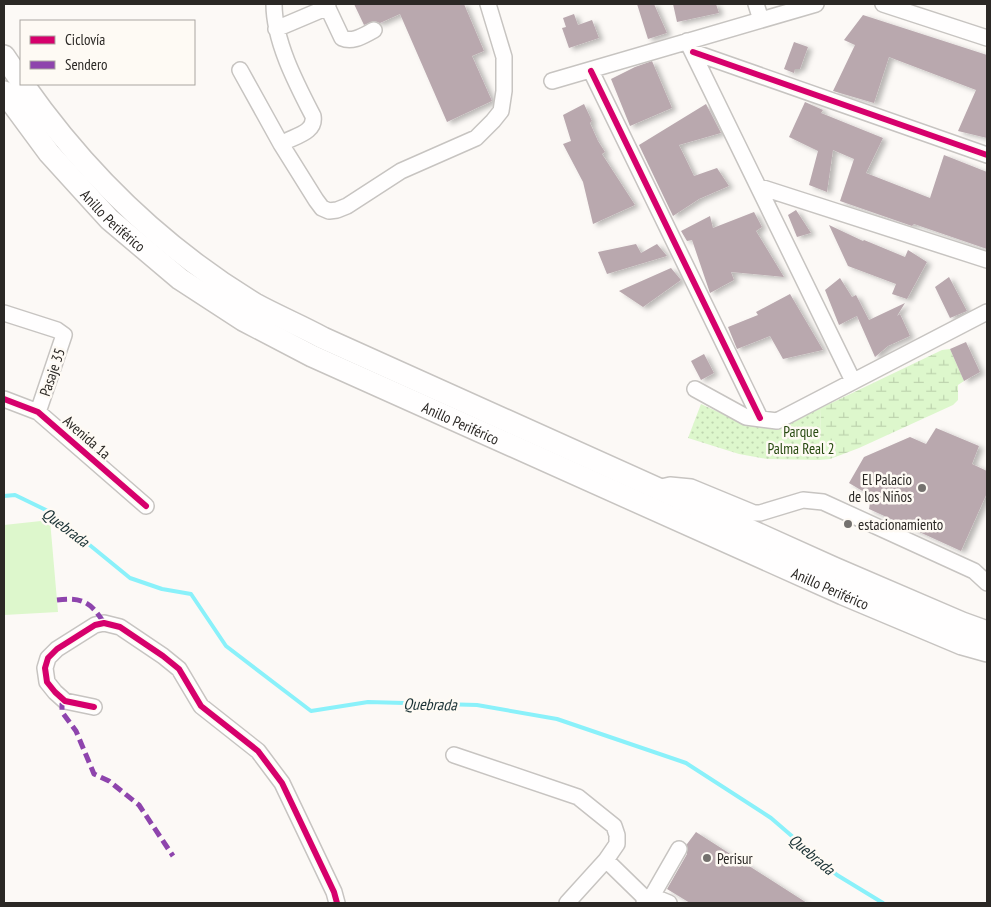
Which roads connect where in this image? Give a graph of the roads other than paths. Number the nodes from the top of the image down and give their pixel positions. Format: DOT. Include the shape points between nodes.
graph roads {
  1 [pos="274,4"];
  2 [pos="488,4"];
  3 [pos="756,4"];
  4 [pos="816,4"];
  5 [pos="883,4"];
  6 [pos="327,5"];
  7 [pos="761,20"];
  8 [pos="276,29"];
  9 [pos="374,30"];
  10 [pos="987,38"];
  11 [pos="690,46"];
  12 [pos="4,56"];
  13 [pos="240,70"];
  14 [pos="591,71"];
  15 [pos="20,79"];
  16 [pos="552,81"];
  17 [pos="25,85"];
  18 [pos="4,92"];
  19 [pos="281,144"];
  20 [pos="987,155"];
  21 [pos="760,187"];
  22 [pos="987,260"];
  23 [pos="987,312"];
  24 [pos="4,313"];
  25 [pos="853,381"];
  26 [pos="695,389"];
  27 [pos="4,398"];
  28 [pos="38,412"];
  29 [pos="760,418"];
  30 [pos="657,488"];
  31 [pos="146,506"];
  32 [pos="987,583"];
  33 [pos="987,632"];
  34 [pos="987,651"];
  35 [pos="94,707"];
  36 [pos="454,754"];
  37 [pos="679,849"];
  38 [pos="606,860"];
  39 [pos="646,899"];
  40 [pos="337,903"];
  41 [pos="567,903"];
  42 [pos="670,903"];
  1 -- 8 [label="street"];
  2 -- 19 [label="street" via="504,57 504,91 501,111 476,138 401,171 347,206 329,211 316,200"];
  3 -- 7 [label="street"];
  4 -- 7 [label="street"];
  5 -- 10 [label="street"];
  6 -- 8 [label="street"];
  6 -- 9 [label="street" via="342,38 353,40"];
  7 -- 11 [label="street"];
  8 -- 19 [label="street" via="314,122 311,129"];
  11 -- 14 [label="street"];
  11 -- 20 [label="street"];
  11 -- 21 [label="street"];
  12 -- 15 [label="highway"];
  13 -- 19 [label="street"];
  14 -- 16 [label="street"];
  14 -- 29 [label="street"];
  17 -- 30 [label="highway, Anillo Periférico" via="68,144 126,207 192,262 256,304 323,338"];
  18 -- 34 [label="highway, Anillo Periférico" via="49,153 109,218 180,279 243,320 321,360 825,586 962,644"];
  21 -- 22 [label="street"];
  21 -- 25 [label="street"];
  23 -- 25 [label="street"];
  24 -- 28 [label="street, Pasaje 35" via="64,335"];
  25 -- 29 [label="street" via="776,421"];
  26 -- 29 [label="street" via="746,417"];
  27 -- 28 [label="street, Avenida 1a"];
  28 -- 31 [label="street, Avenida 1a"];
  30 -- 32 [label="street" via="691,487 754,513 803,500 823,502 974,571"];
  30 -- 33 [label="highway, Anillo Periférico" via="834,568"];
  35 -- 40 [label="street" via="65,701 48,682 45,668 48,658 58,648 104,622 120,627 179,669 201,706 258,751 282,783"];
  36 -- 38 [label="street" via="578,797 614,826 617,844"];
  37 -- 39 [label="street"];
  38 -- 39 [label="street"];
  38 -- 41 [label="street"];
  39 -- 42 [label="street"];
}
